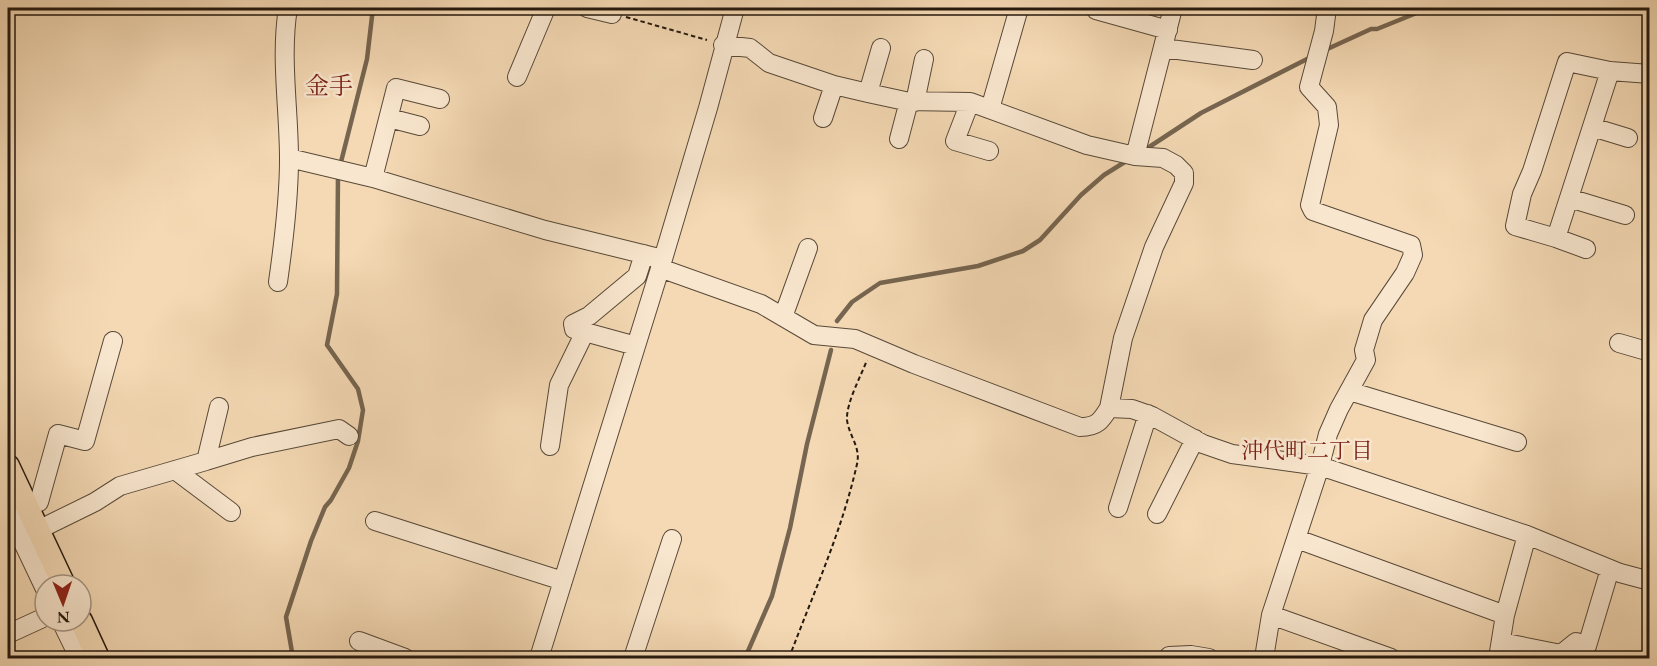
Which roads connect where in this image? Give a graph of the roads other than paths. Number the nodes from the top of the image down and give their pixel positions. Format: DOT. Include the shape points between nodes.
graph roads {
  1 [pos="288,8"];
  2 [pos="546,8"];
  3 [pos="587,8"];
  4 [pos="735,8"];
  5 [pos="1019,8"];
  6 [pos="1173,8"];
  7 [pos="1326,8"];
  8 [pos="1096,10"];
  9 [pos="619,12"];
  10 [pos="1165,39"];
  11 [pos="723,45"];
  12 [pos="881,48"];
  13 [pos="924,59"];
  14 [pos="1253,60"];
  15 [pos="1610,71"];
  16 [pos="1650,74"];
  17 [pos="517,76"];
  18 [pos="834,85"];
  19 [pos="868,93"];
  20 [pos="440,99"];
  21 [pos="912,102"];
  22 [pos="970,102"];
  23 [pos="990,109"];
  24 [pos="389,118"];
  25 [pos="823,118"];
  26 [pos="420,126"];
  27 [pos="1592,127"];
  28 [pos="1628,138"];
  29 [pos="899,139"];
  30 [pos="989,151"];
  31 [pos="1135,156"];
  32 [pos="289,158"];
  33 [pos="374,178"];
  34 [pos="1569,198"];
  35 [pos="1625,215"];
  36 [pos="1556,238"];
  37 [pos="808,248"];
  38 [pos="1586,249"];
  39 [pos="644,254"];
  40 [pos="662,263"];
  41 [pos="278,282"];
  42 [pos="783,317"];
  43 [pos="585,332"];
  44 [pos="114,341"];
  45 [pos="1619,343"];
  46 [pos="636,346"];
  47 [pos="1650,352"];
  48 [pos="1349,392"];
  49 [pos="219,407"];
  50 [pos="1109,408"];
  51 [pos="1148,414"];
  52 [pos="349,436"];
  53 [pos="1195,439"];
  54 [pos="1517,442"];
  55 [pos="550,447"];
  56 [pos="206,461"];
  57 [pos="8,466"];
  58 [pos="1320,466"];
  59 [pos="175,470"];
  60 [pos="1118,508"];
  61 [pos="17,510"];
  62 [pos="231,512"];
  63 [pos="1157,514"];
  64 [pos="375,520"];
  65 [pos="38,530"];
  66 [pos="1527,535"];
  67 [pos="672,539"];
  68 [pos="1297,539"];
  69 [pos="1610,569"];
  70 [pos="39,573"];
  71 [pos="58,573"];
  72 [pos="563,581"];
  73 [pos="1650,581"];
  74 [pos="1271,615"];
  75 [pos="1505,615"];
  76 [pos="33,623"];
  77 [pos="67,633"];
  78 [pos="87,633"];
  79 [pos="8,634"];
  80 [pos="359,641"];
  81 [pos="1499,650"];
  82 [pos="1169,656"];
  83 [pos="1561,656"];
  84 [pos="79,658"];
  85 [pos="98,658"];
  86 [pos="405,658"];
  87 [pos="539,658"];
  88 [pos="633,658"];
  89 [pos="1209,658"];
  90 [pos="1264,658"];
  91 [pos="1391,658"];
  1 -- 32 [label="street" via="285,59"];
  2 -- 17 [label="street"];
  3 -- 9 [label="street"];
  4 -- 11 [label="street"];
  5 -- 23 [label="street"];
  6 -- 10 [label="street"];
  7 -- 48 [label="street" via="1309,87 1327,107 1329,125 1310,205 1313,211 1411,245 1413,255 1406,273 1373,320 1366,360"];
  8 -- 10 [label="street"];
  10 -- 14 [label="street"];
  10 -- 31 [label="street"];
  11 -- 18 [label="street" via="750,48 769,63"];
  11 -- 40 [label="street"];
  12 -- 19 [label="street"];
  13 -- 21 [label="street"];
  15 -- 16 [label="street"];
  15 -- 27 [label="street"];
  15 -- 36 [label="street" via="1568,62 1522,194 1513,235"];
  18 -- 19 [label="street"];
  18 -- 25 [label="street"];
  19 -- 21 [label="street"];
  20 -- 24 [label="street" via="396,88"];
  21 -- 22 [label="street"];
  21 -- 29 [label="street"];
  22 -- 23 [label="street"];
  22 -- 30 [label="street" via="955,141"];
  23 -- 31 [label="street" via="1087,145"];
  24 -- 26 [label="street"];
  24 -- 33 [label="street"];
  27 -- 28 [label="street"];
  27 -- 34 [label="street"];
  31 -- 50 [label="street" via="1163,158 1176,165 1184,173 1184,183 1154,247 1123,338"];
  32 -- 33 [label="street"];
  32 -- 41 [label="street" via="288,219"];
  33 -- 39 [label="street" via="545,230"];
  34 -- 35 [label="street"];
  34 -- 36 [label="street"];
  36 -- 38 [label="street"];
  37 -- 42 [label="street"];
  39 -- 40 [label="street"];
  39 -- 43 [label="street" via="637,276 589,316 573,324 574,329"];
  40 -- 42 [label="street"];
  40 -- 46 [label="street"];
  42 -- 50 [label="street" via="814,335 855,339 1080,427 1091,427"];
  43 -- 46 [label="street"];
  43 -- 55 [label="street" via="559,385"];
  44 -- 61 [label="street" via="85,441 58,434 39,502"];
  45 -- 47 [label="street"];
  46 -- 72 [label="street"];
  48 -- 54 [label="street"];
  48 -- 58 [label="street" via="1328,434"];
  49 -- 56 [label="street"];
  50 -- 51 [label="street"];
  51 -- 53 [label="street"];
  51 -- 60 [label="street"];
  52 -- 56 [label="street" via="339,429"];
  53 -- 58 [label="street" via="1232,454"];
  53 -- 63 [label="street"];
  56 -- 59 [label="street"];
  57 -- 61 [label="main road"];
  58 -- 66 [label="street"];
  58 -- 68 [label="street"];
  59 -- 62 [label="street"];
  59 -- 65 [label="street" via="120,486"];
  61 -- 65 [label="main road"];
  61 -- 70 [label="street"];
  64 -- 72 [label="street"];
  65 -- 71 [label="main road"];
  66 -- 69 [label="street"];
  66 -- 75 [label="street"];
  67 -- 88 [label="street"];
  68 -- 74 [label="street"];
  68 -- 75 [label="street"];
  69 -- 73 [label="street"];
  69 -- 83 [label="street" via="1587,646 1576,642"];
  72 -- 87 [label="street"];
  74 -- 90 [label="street"];
  74 -- 91 [label="street"];
  75 -- 81 [label="street"];
  76 -- 79 [label="street"];
  77 -- 84 [label="street"];
  78 -- 85 [label="main road"];
  80 -- 86 [label="street"];
  81 -- 83 [label="street"];
  82 -- 89 [label="street"];
}
